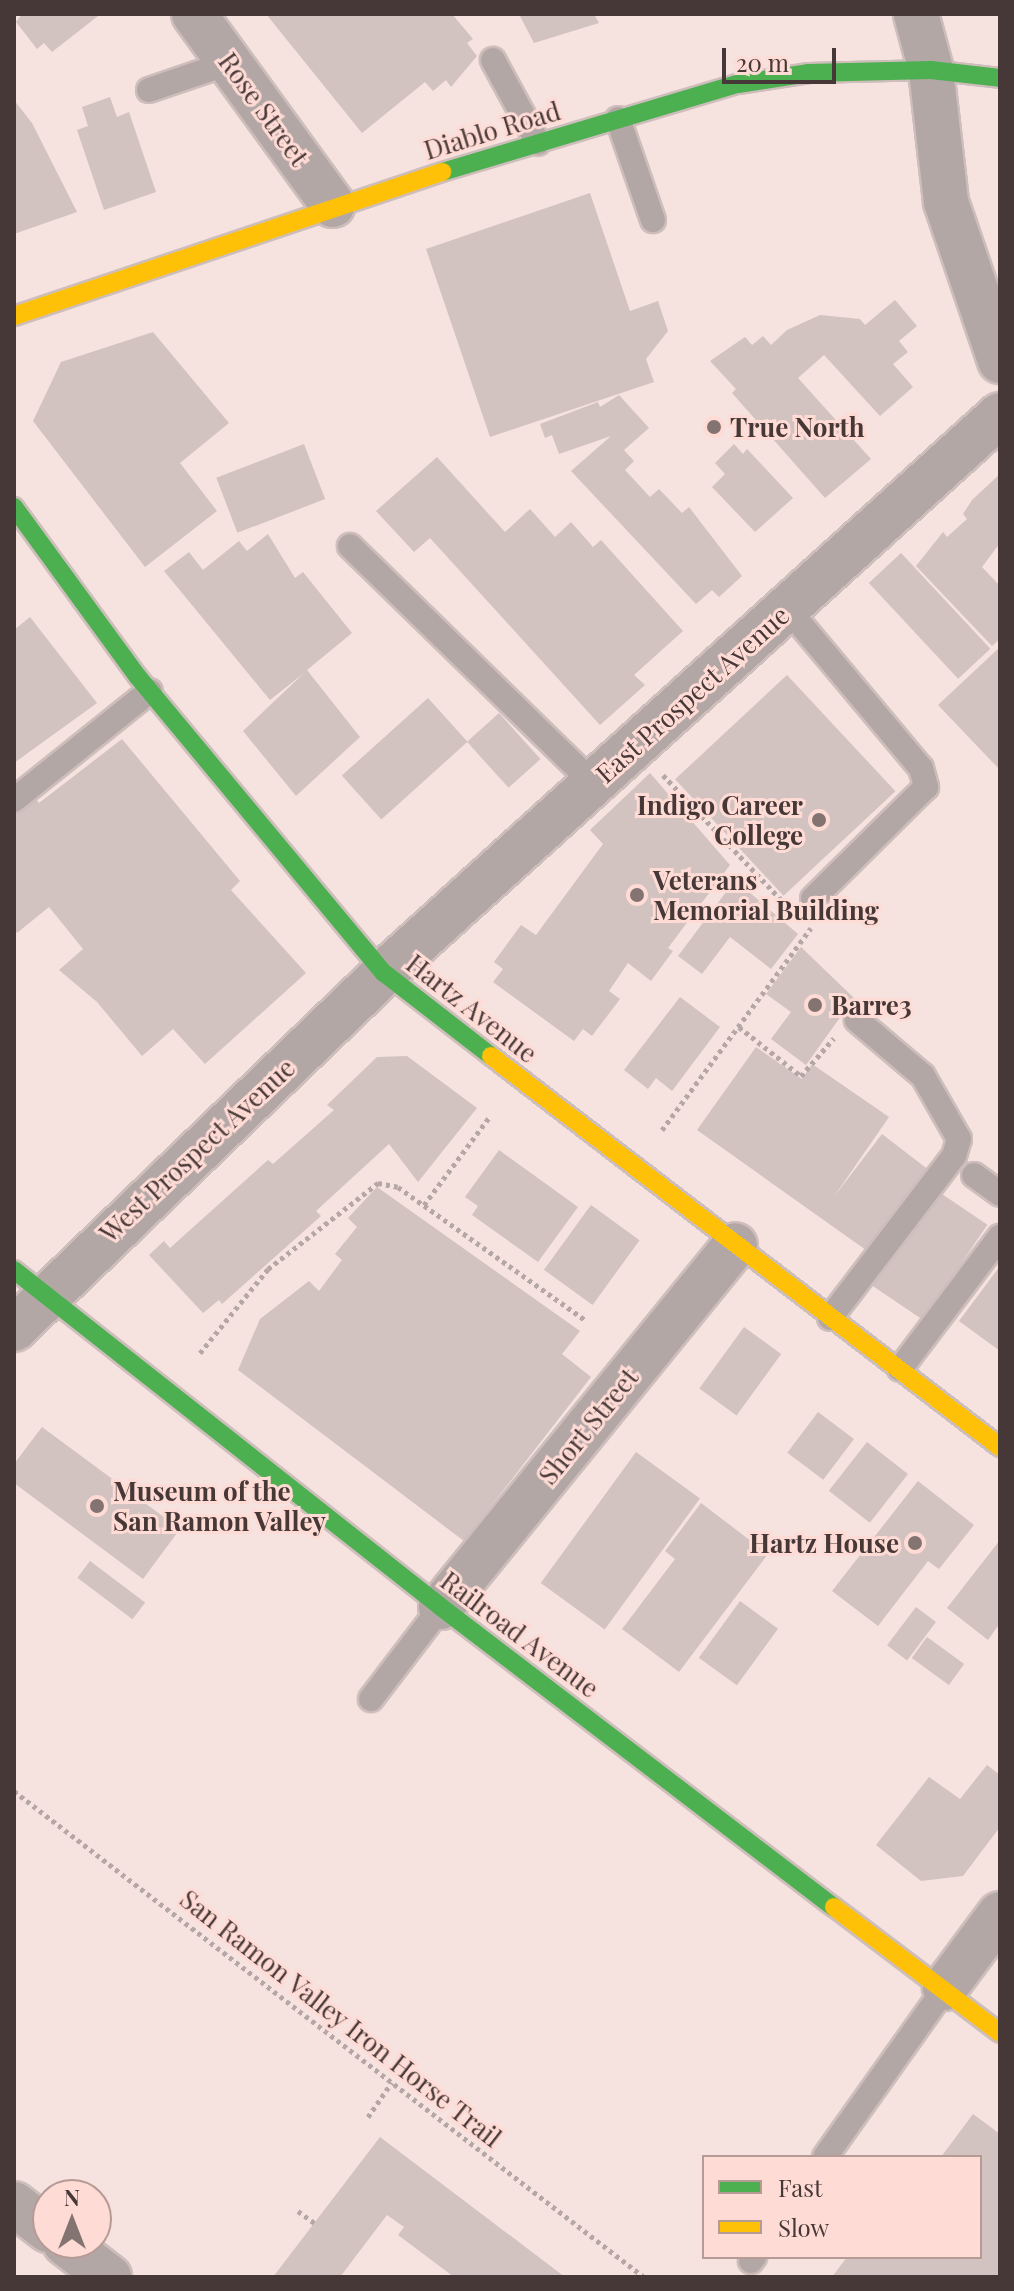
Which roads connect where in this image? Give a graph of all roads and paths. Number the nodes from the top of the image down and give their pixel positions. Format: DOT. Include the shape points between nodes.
graph roads {
  1 [pos="194,14"];
  2 [pos="916,14"];
  3 [pos="493,60"];
  4 [pos="231,62"];
  5 [pos="931,70"];
  6 [pos="997,78"];
  7 [pos="149,90"];
  8 [pos="618,119"];
  9 [pos="538,143"];
  10 [pos="333,205"];
  11 [pos="653,220"];
  12 [pos="14,316"];
  13 [pos="1000,361"];
  14 [pos="1000,415"];
  15 [pos="14,507"];
  16 [pos="350,546"];
  17 [pos="787,608"];
  18 [pos="150,691"];
  19 [pos="635,745"];
  20 [pos="593,783"];
  21 [pos="14,800"];
  22 [pos="813,899"];
  23 [pos="787,906"];
  24 [pos="384,973"];
  25 [pos="857,1020"];
  26 [pos="738,1027"];
  27 [pos="490,1116"];
  28 [pos="662,1130"];
  29 [pos="974,1175"];
  30 [pos="1000,1194"];
  31 [pos="424,1205"];
  32 [pos="1000,1237"];
  33 [pos="735,1245"];
  34 [pos="29,1283"];
  35 [pos="830,1318"];
  36 [pos="585,1320"];
  37 [pos="14,1329"];
  38 [pos="200,1353"];
  39 [pos="900,1369"];
  40 [pos="1000,1447"];
  41 [pos="441,1607"];
  42 [pos="371,1699"];
  43 [pos="14,1791"];
  44 [pos="1000,1914"];
  45 [pos="945,1988"];
  46 [pos="1000,2033"];
  47 [pos="392,2082"];
  48 [pos="368,2117"];
  49 [pos="826,2155"];
  50 [pos="14,2204"];
  51 [pos="298,2211"];
  52 [pos="32,2218"];
  53 [pos="316,2224"];
  54 [pos="86,2259"];
  55 [pos="109,2277"];
  56 [pos="644,2277"];
  1 -- 4 [label="street, Rose Street"];
  2 -- 5 [label="street"];
  3 -- 9 [label="lane"];
  4 -- 7 [label="lane"];
  4 -- 10 [label="street, Rose Street"];
  5 -- 6 [label="street, Diablo Road"];
  5 -- 8 [label="street, Diablo Road" via="795,75 738,84"];
  5 -- 13 [label="street" via="946,202"];
  8 -- 9 [label="street, Diablo Road"];
  8 -- 11 [label="lane"];
  9 -- 10 [label="street, Diablo Road"];
  10 -- 12 [label="street, Diablo Road"];
  14 -- 17 [label="street, East Prospect Avenue"];
  15 -- 18 [label="street, Hartz Avenue"];
  16 -- 20 [label="lane"];
  17 -- 19 [label="street, East Prospect Avenue"];
  17 -- 22 [label="lane" via="921,768 926,787"];
  18 -- 21 [label="lane"];
  18 -- 24 [label="street, Hartz Avenue"];
  19 -- 20 [label="street, East Prospect Avenue"];
  19 -- 23 [label="path"];
  20 -- 24 [label="street, East Prospect Avenue"];
  22 -- 23 [label="path"];
  23 -- 26 [label="path" via="812,929"];
  24 -- 33 [label="street, Hartz Avenue"];
  24 -- 34 [label="street, West Prospect Avenue"];
  25 -- 26 [label="path" via="829,1042 801,1076"];
  25 -- 35 [label="lane" via="923,1076 959,1139 954,1156"];
  26 -- 28 [label="path"];
  27 -- 31 [label="path"];
  29 -- 30 [label="lane"];
  31 -- 36 [label="path"];
  31 -- 38 [label="path" via="398,1187 370,1185 268,1269"];
  32 -- 39 [label="lane"];
  33 -- 35 [label="street, Hartz Avenue"];
  33 -- 41 [label="street, Short Street"];
  34 -- 37 [label="street, West Prospect Avenue"];
  34 -- 41 [label="street, Railroad Avenue"];
  35 -- 39 [label="street, Hartz Avenue"];
  39 -- 40 [label="street, Hartz Avenue"];
  41 -- 42 [label="lane"];
  41 -- 45 [label="street, Railroad Avenue"];
  43 -- 47 [label="path, San Ramon Valley Iron Horse Trail"];
  44 -- 45 [label="street"];
  45 -- 46 [label="street, Railroad Avenue"];
  45 -- 49 [label="lane"];
  47 -- 48 [label="path"];
  47 -- 56 [label="path, San Ramon Valley Iron Horse Trail"];
  50 -- 52 [label="street"];
  51 -- 53 [label="path"];
  54 -- 55 [label="street"];
}
